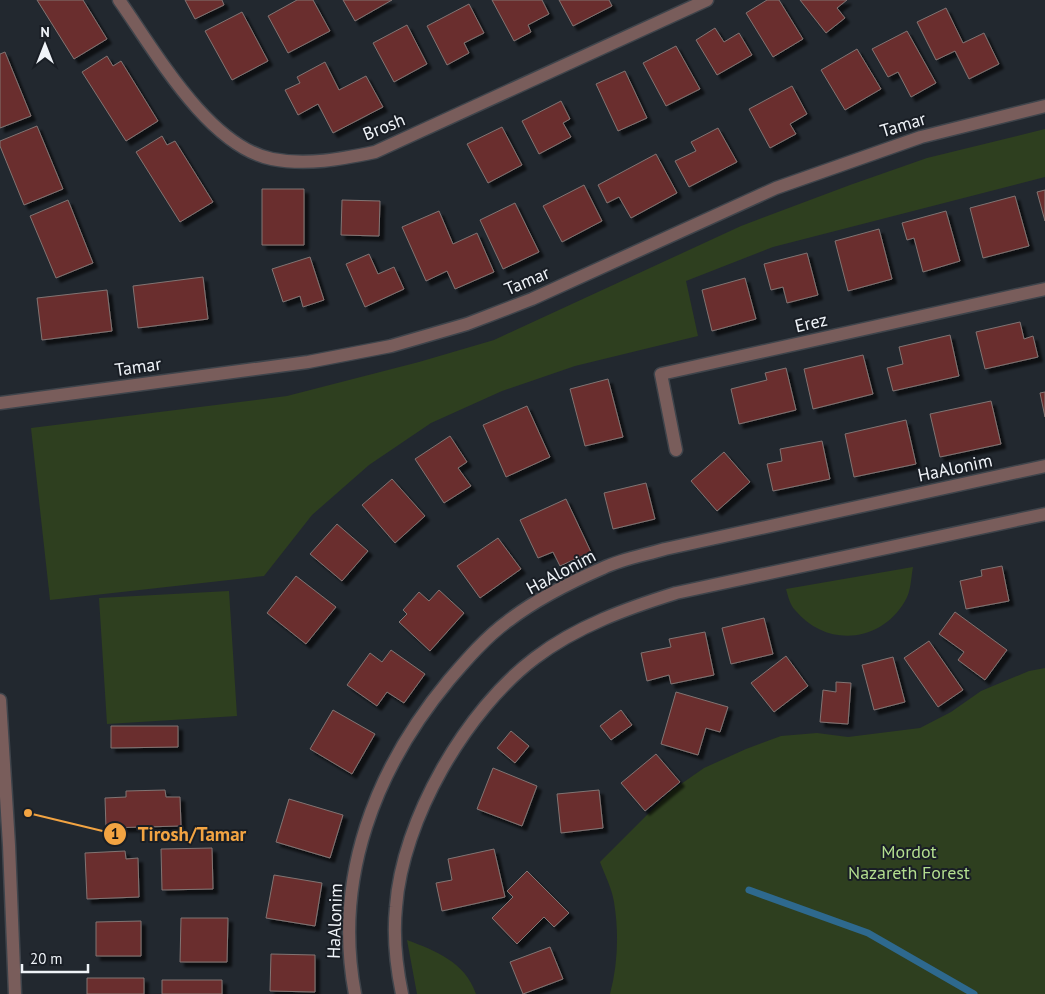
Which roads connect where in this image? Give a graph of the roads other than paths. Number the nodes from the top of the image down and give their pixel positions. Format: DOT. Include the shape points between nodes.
graph roads {
  1 [pos="119,0"];
  2 [pos="707,0"];
  3 [pos="1045,106"];
  4 [pos="1045,289"];
  5 [pos="0,403"];
  6 [pos="676,450"];
  7 [pos="1045,466"];
  8 [pos="1045,514"];
  9 [pos="0,700"];
  10 [pos="15,994"];
  11 [pos="354,994"];
  12 [pos="402,994"];
  1 -- 2 [label="street, Brosh" via="176,82 208,120 237,145 272,159 304,162 338,160 375,152"];
  3 -- 5 [label="street, Tamar" via="921,137 776,188 532,299 458,327 391,346 308,362"];
  4 -- 6 [label="street, Erez" via="660,374"];
  7 -- 11 [label="street, HaAlonim" via="665,549 604,567 508,621 468,658 429,704 399,748 375,803 359,850 349,901 348,941"];
  8 -- 12 [label="street" via="676,593 622,610 536,658 501,690 466,732 440,771 419,817 404,862 396,906 395,939"];
  9 -- 10 [label="street"];
}
